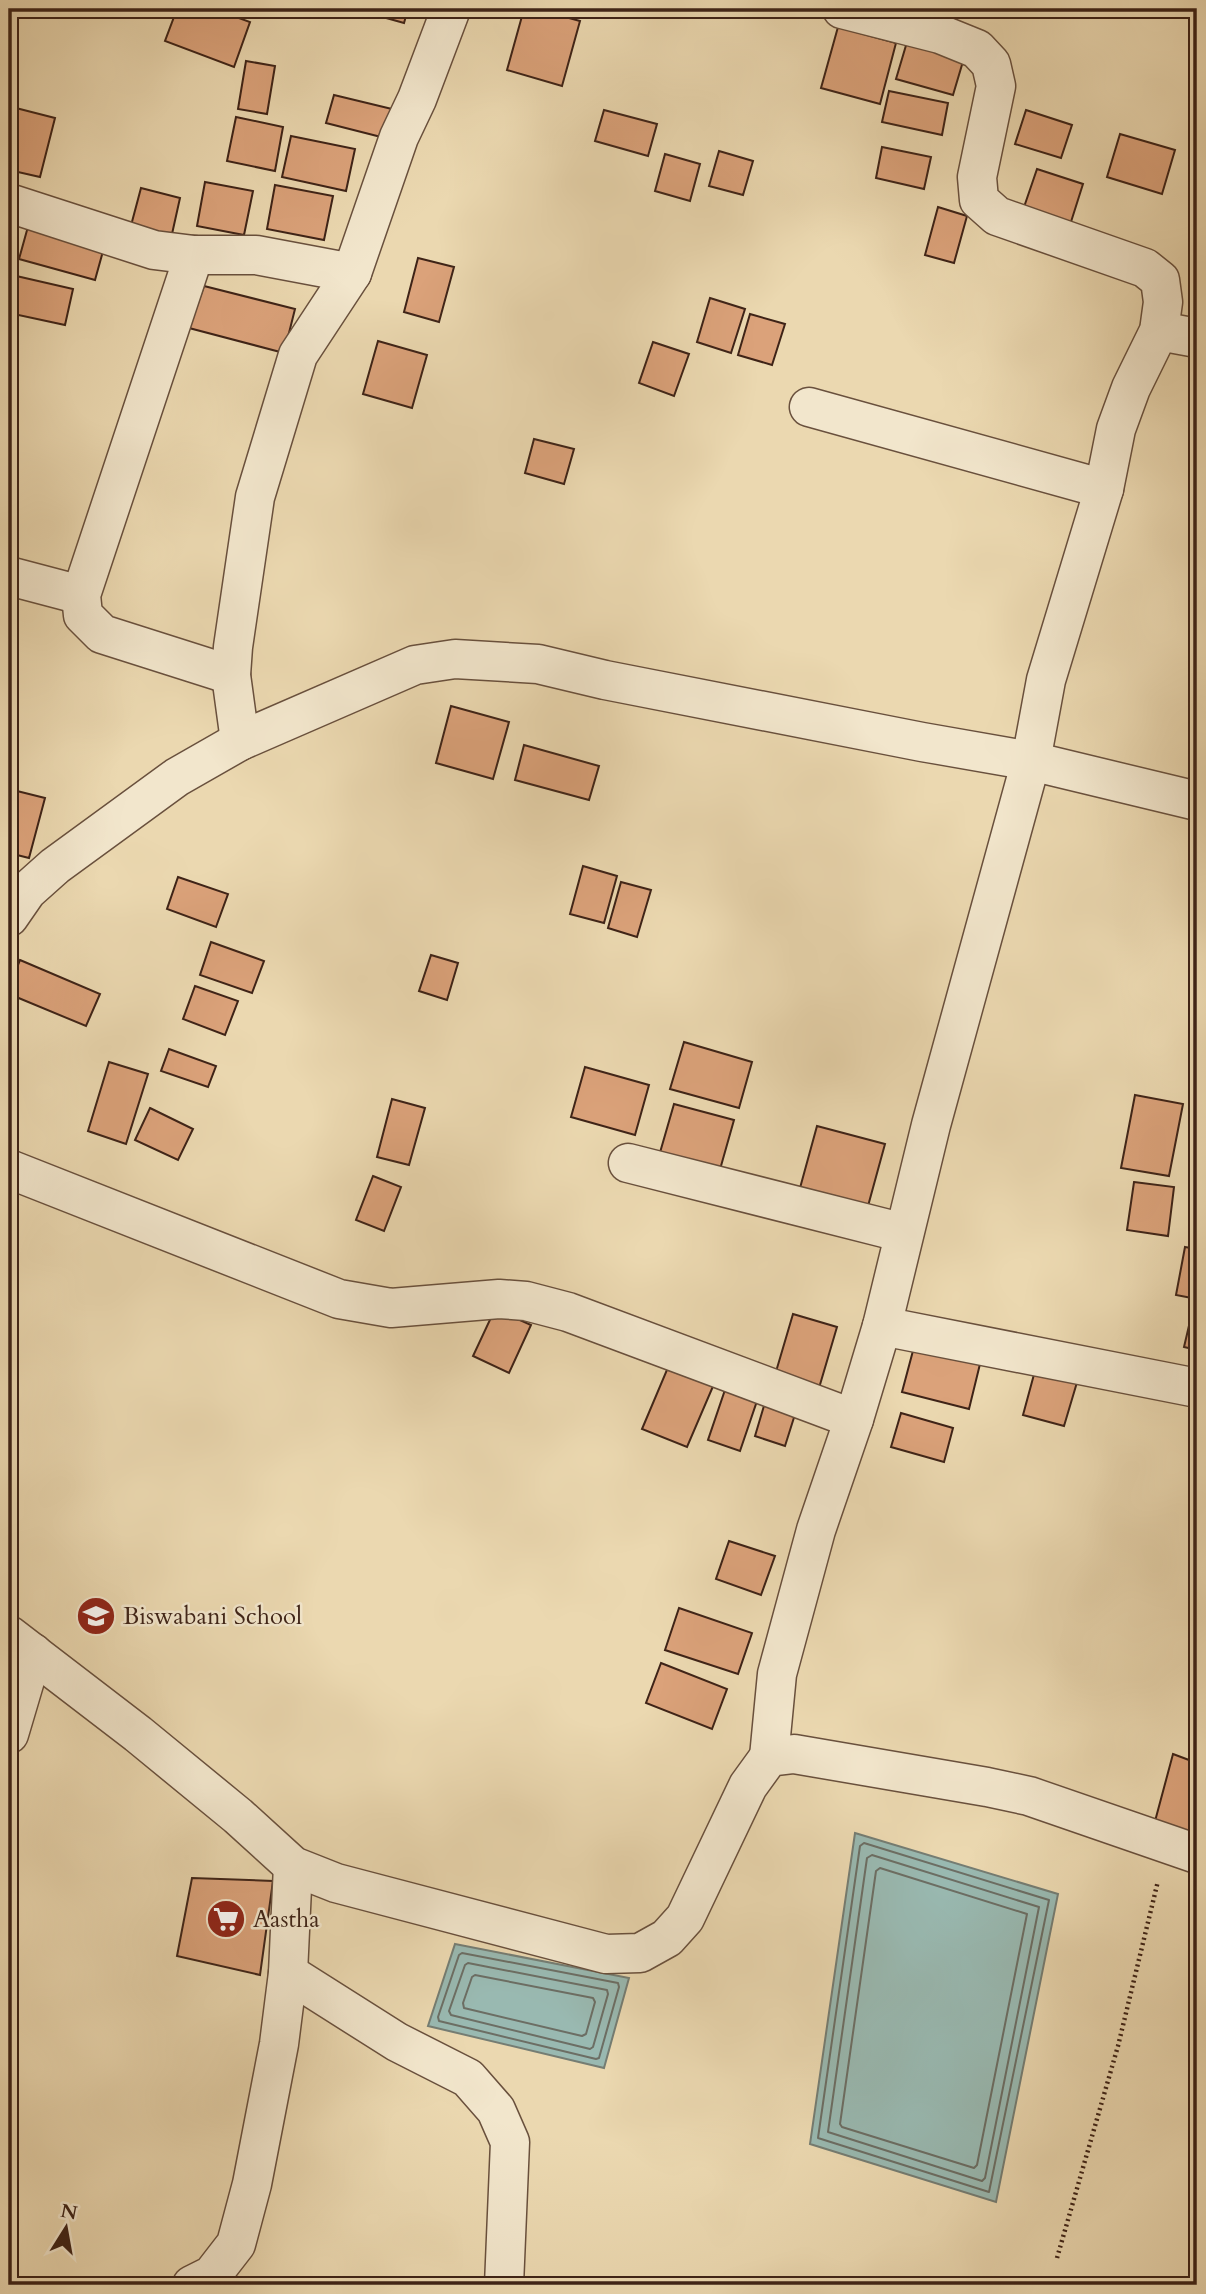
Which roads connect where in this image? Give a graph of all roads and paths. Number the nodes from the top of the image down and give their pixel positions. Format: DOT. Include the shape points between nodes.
graph roads {
  1 [pos="451,9"];
  2 [pos="842,9"];
  3 [pos="9,203"];
  4 [pos="194,255"];
  5 [pos="352,273"];
  6 [pos="1159,331"];
  7 [pos="1197,338"];
  8 [pos="809,407"];
  9 [pos="1104,489"];
  10 [pos="9,576"];
  11 [pos="81,596"];
  12 [pos="231,675"];
  13 [pos="240,741"];
  14 [pos="1031,761"];
  15 [pos="1197,801"];
  16 [pos="9,917"];
  17 [pos="628,1163"];
  18 [pos="9,1169"];
  19 [pos="904,1233"];
  20 [pos="882,1326"];
  21 [pos="1197,1388"];
  22 [pos="854,1419"];
  23 [pos="21,1644"];
  24 [pos="9,1734"];
  25 [pos="769,1757"];
  26 [pos="1182,1848"];
  27 [pos="293,1866"];
  28 [pos="288,1973"];
  29 [pos="1057,2258"];
  30 [pos="192,2285"];
  31 [pos="504,2285"];
  1 -- 5 [label="street" via="399,137"];
  2 -- 6 [label="street" via="940,34 977,49 990,64 996,86 977,177 979,200 997,216 1145,268 1160,280"];
  3 -- 4 [label="street" via="154,250"];
  4 -- 5 [label="street" via="256,255"];
  4 -- 11 [label="street"];
  5 -- 12 [label="street" via="294,367 255,497"];
  6 -- 7 [label="street"];
  6 -- 9 [label="street" via="1116,429"];
  8 -- 9 [label="street"];
  9 -- 14 [label="street" via="1046,680"];
  10 -- 11 [label="street"];
  11 -- 12 [label="street" via="83,615 102,634"];
  12 -- 13 [label="street"];
  13 -- 14 [label="street" via="415,665 455,659 538,664"];
  13 -- 16 [label="street" via="177,776 55,866 27,891"];
  14 -- 15 [label="street"];
  14 -- 19 [label="street"];
  17 -- 19 [label="street"];
  18 -- 22 [label="street" via="339,1299 391,1308 526,1301 568,1312"];
  19 -- 20 [label="street"];
  20 -- 21 [label="street"];
  20 -- 22 [label="street"];
  22 -- 25 [label="street" via="816,1530 777,1674"];
  23 -- 24 [label="street"];
  23 -- 27 [label="street" via="138,1734"];
  25 -- 26 [label="street" via="794,1754 1029,1796"];
  25 -- 27 [label="street" via="748,1786 685,1918 667,1938 640,1953 606,1954 336,1883"];
  26 -- 29 [label="path"];
  27 -- 28 [label="street"];
  28 -- 30 [label="street" via="279,2044 236,2244 212,2275"];
  28 -- 31 [label="street" via="397,2042 468,2078 496,2110 510,2142"];
}
